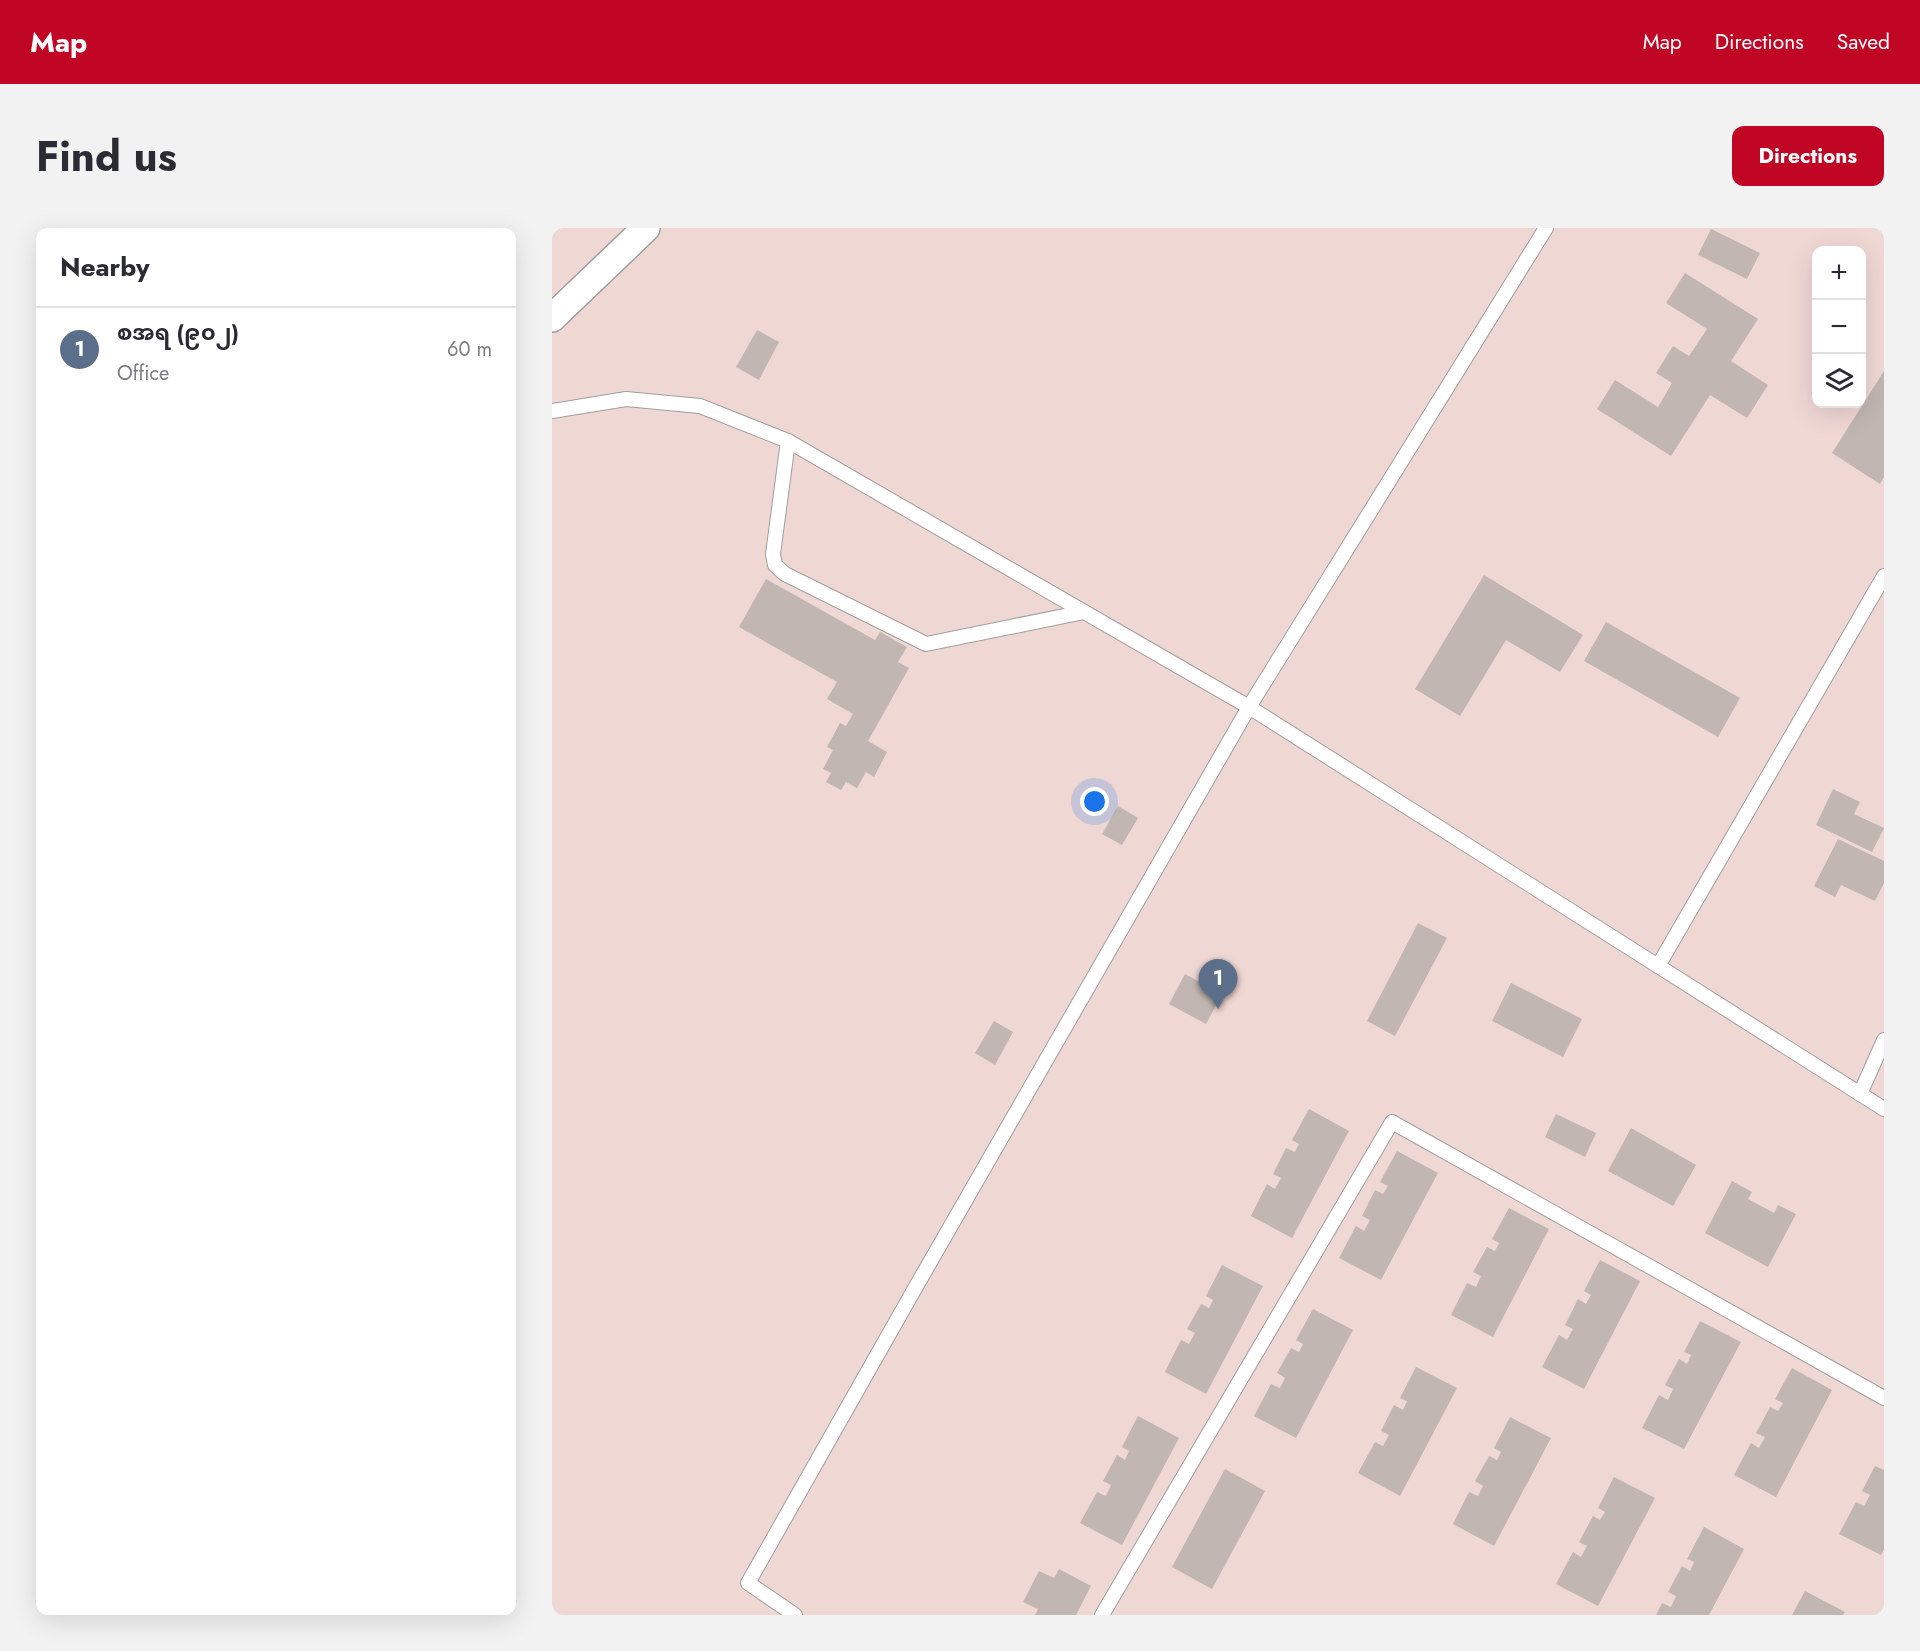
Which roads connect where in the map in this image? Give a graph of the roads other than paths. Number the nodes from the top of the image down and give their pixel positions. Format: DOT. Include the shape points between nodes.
graph roads {
  1 [pos="646,228"];
  2 [pos="1546,228"];
  3 [pos="552,318"];
  4 [pos="552,411"];
  5 [pos="788,441"];
  6 [pos="1884,576"];
  7 [pos="1084,612"];
  8 [pos="1250,707"];
  9 [pos="1658,966"];
  10 [pos="1884,1040"];
  11 [pos="1860,1094"];
  12 [pos="1884,1109"];
  13 [pos="1884,1398"];
  14 [pos="795,1615"];
  15 [pos="1102,1615"];
  1 -- 3 [label="street"];
  2 -- 8 [label="lane"];
  4 -- 5 [label="lane" via="626,399 700,406"];
  5 -- 7 [label="lane"];
  5 -- 7 [label="lane" via="772,554 775,565 785,574 926,644"];
  6 -- 9 [label="lane"];
  7 -- 8 [label="lane"];
  8 -- 9 [label="lane"];
  8 -- 14 [label="lane" via="748,1583"];
  9 -- 11 [label="lane"];
  10 -- 11 [label="lane"];
  11 -- 12 [label="lane"];
  13 -- 15 [label="lane" via="1392,1122"];
}
